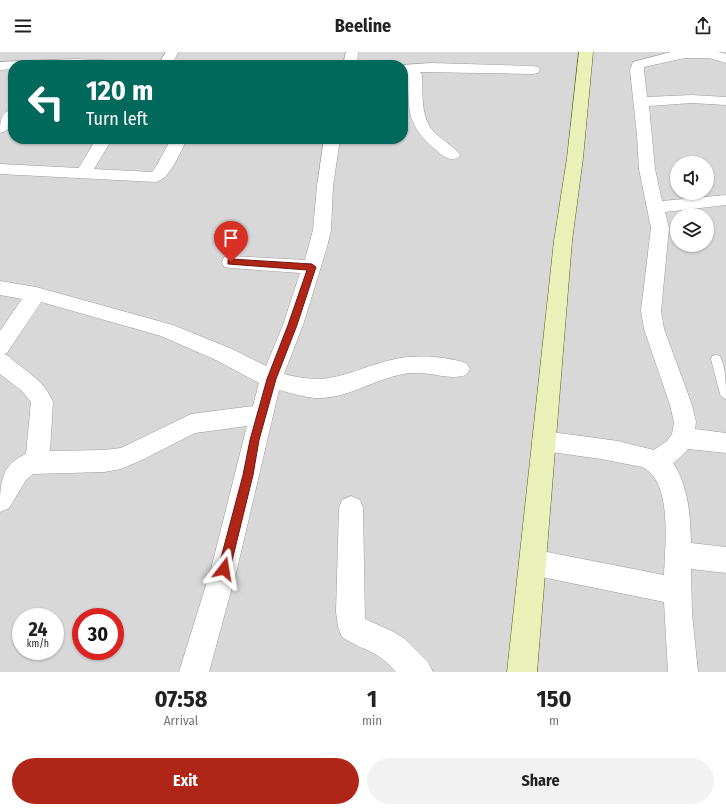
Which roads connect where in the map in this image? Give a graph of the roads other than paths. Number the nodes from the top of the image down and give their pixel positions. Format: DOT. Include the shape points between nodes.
graph roads {
  1 [pos="586,52"];
  2 [pos="680,53"];
  3 [pos="726,59"];
  4 [pos="408,69"];
  5 [pos="408,70"];
  6 [pos="533,70"];
  7 [pos="726,101"];
  8 [pos="641,102"];
  9 [pos="8,119"];
  10 [pos="0,129"];
  11 [pos="101,144"];
  12 [pos="176,144"];
  13 [pos="331,144"];
  14 [pos="452,155"];
  15 [pos="0,170"];
  16 [pos="83,174"];
  17 [pos="726,200"];
  18 [pos="657,207"];
  19 [pos="231,262"];
  20 [pos="312,267"];
  21 [pos="0,288"];
  22 [pos="36,294"];
  23 [pos="0,347"];
  24 [pos="716,359"];
  25 [pos="0,361"];
  26 [pos="459,369"];
  27 [pos="271,379"];
  28 [pos="726,394"];
  29 [pos="262,415"];
  30 [pos="683,438"];
  31 [pos="544,441"];
  32 [pos="726,443"];
  33 [pos="37,462"];
  34 [pos="655,463"];
  35 [pos="0,500"];
  36 [pos="351,508"];
  37 [pos="678,555"];
  38 [pos="726,560"];
  39 [pos="532,562"];
  40 [pos="677,591"];
  41 [pos="194,672"];
  42 [pos="418,672"];
  43 [pos="522,672"];
  44 [pos="683,672"];
  1 -- 31 [label="main road" via="563,242"];
  2 -- 3 [label="street" via="710,53"];
  2 -- 8 [label="street" via="638,65"];
  4 -- 6 [label="street"];
  5 -- 14 [label="street" via="415,75 420,121 416,128"];
  7 -- 8 [label="street" via="692,99"];
  8 -- 18 [label="street" via="649,182"];
  9 -- 10 [label="street"];
  11 -- 16 [label="street"];
  12 -- 16 [label="street" via="164,168 156,176"];
  13 -- 20 [label="street" via="322,230"];
  15 -- 16 [label="street"];
  17 -- 18 [label="street"];
  18 -- 30 [label="street" via="660,228 651,311 660,349 686,422"];
  19 -- 20 [label="street"];
  20 -- 27 [label="street" via="293,325"];
  21 -- 22 [label="street"];
  22 -- 23 [label="street"];
  22 -- 27 [label="street" via="166,330 225,355"];
  24 -- 28 [label="lane"];
  25 -- 33 [label="street" via="31,385 40,396 42,402"];
  26 -- 27 [label="street" via="413,364 391,368 343,385 315,389"];
  27 -- 29 [label="street"];
  29 -- 33 [label="street" via="191,424 121,458 104,461"];
  29 -- 41 [label="street" via="224,569"];
  30 -- 32 [label="street"];
  30 -- 34 [label="street" via="676,448"];
  31 -- 34 [label="street" via="637,456"];
  31 -- 39 [label="main road"];
  33 -- 35 [label="street" via="26,465 18,472"];
  34 -- 37 [label="street" via="667,476 674,493 678,513"];
  36 -- 42 [label="street" via="352,627 361,634 376,637 392,646 412,669"];
  37 -- 38 [label="street"];
  37 -- 40 [label="street"];
  39 -- 40 [label="street"];
  39 -- 43 [label="main road"];
  40 -- 44 [label="street"];
}
